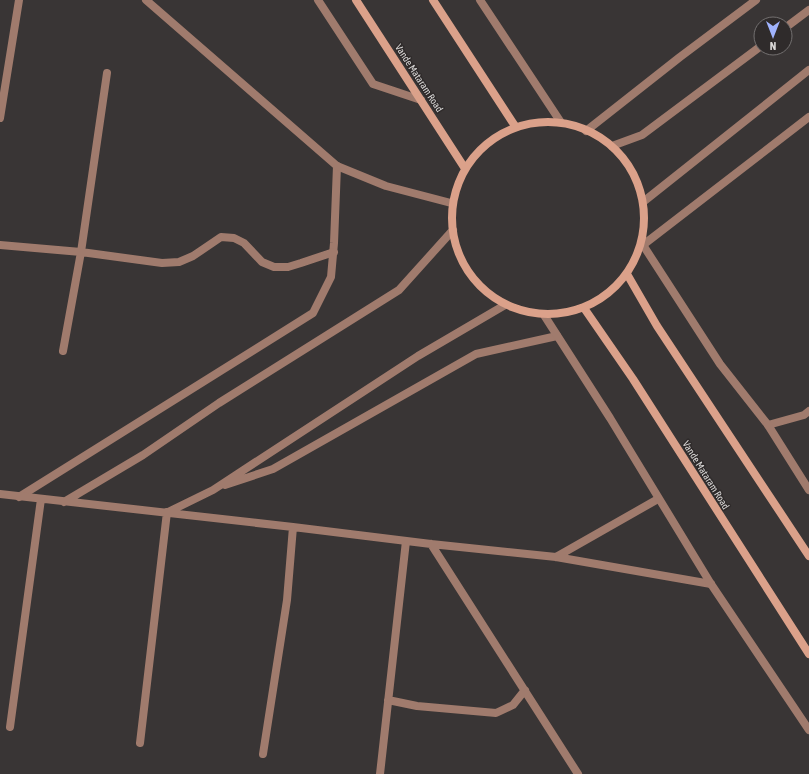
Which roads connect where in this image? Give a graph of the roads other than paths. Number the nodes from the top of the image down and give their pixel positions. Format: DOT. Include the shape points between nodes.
graph roads {
  1 [pos="19,0"];
  2 [pos="146,0"];
  3 [pos="318,0"];
  4 [pos="356,0"];
  5 [pos="433,0"];
  6 [pos="480,0"];
  7 [pos="756,0"];
  8 [pos="809,10"];
  9 [pos="793,22"];
  10 [pos="753,52"];
  11 [pos="809,70"];
  12 [pos="107,73"];
  13 [pos="421,100"];
  14 [pos="809,117"];
  15 [pos="0,118"];
  16 [pos="560,121"];
  17 [pos="515,126"];
  18 [pos="586,131"];
  19 [pos="612,146"];
  20 [pos="337,166"];
  21 [pos="464,167"];
  22 [pos="643,202"];
  23 [pos="451,203"];
  24 [pos="452,230"];
  25 [pos="0,245"];
  26 [pos="642,245"];
  27 [pos="81,252"];
  28 [pos="334,252"];
  29 [pos="627,274"];
  30 [pos="504,305"];
  31 [pos="584,308"];
  32 [pos="544,315"];
  33 [pos="557,336"];
  34 [pos="63,351"];
  35 [pos="809,411"];
  36 [pos="768,425"];
  37 [pos="213,490"];
  38 [pos="809,490"];
  39 [pos="0,494"];
  40 [pos="19,497"];
  41 [pos="41,499"];
  42 [pos="658,499"];
  43 [pos="64,502"];
  44 [pos="167,512"];
  45 [pos="293,527"];
  46 [pos="406,541"];
  47 [pos="431,544"];
  48 [pos="809,556"];
  49 [pos="556,557"];
  50 [pos="711,584"];
  51 [pos="809,654"];
  52 [pos="525,690"];
  53 [pos="388,700"];
  54 [pos="10,727"];
  55 [pos="809,730"];
  56 [pos="140,743"];
  57 [pos="263,754"];
  58 [pos="380,774"];
  59 [pos="578,774"];
  1 -- 15 [label="street"];
  2 -- 20 [label="street"];
  3 -- 13 [label="street" via="373,84"];
  4 -- 13 [label="main road, Vande Mataram Road"];
  5 -- 17 [label="main road"];
  6 -- 16 [label="street"];
  7 -- 18 [label="street"];
  8 -- 9 [label="street"];
  10 -- 19 [label="street" via="642,135"];
  11 -- 22 [label="street"];
  12 -- 27 [label="street"];
  13 -- 21 [label="main road, Vande Mataram Road"];
  14 -- 26 [label="street"];
  16 -- 17 [label="main road"];
  16 -- 18 [label="main road"];
  17 -- 21 [label="main road" via="486,142"];
  18 -- 19 [label="main road" via="602,137"];
  19 -- 22 [label="main road" via="624,156 638,182"];
  20 -- 23 [label="street" via="386,186"];
  20 -- 28 [label="street"];
  21 -- 23 [label="main road"];
  22 -- 26 [label="main road" via="645,213"];
  23 -- 24 [label="main road"];
  24 -- 30 [label="main road" via="453,244 472,280"];
  24 -- 43 [label="street" via="399,290"];
  25 -- 27 [label="street"];
  26 -- 29 [label="main road"];
  26 -- 36 [label="street" via="720,364"];
  27 -- 28 [label="street" via="162,263 179,262 193,256 221,237 234,238 244,243 262,262 274,267 301,263"];
  27 -- 34 [label="street"];
  28 -- 40 [label="street" via="331,277 314,313"];
  29 -- 31 [label="main road" via="608,294"];
  29 -- 48 [label="main road" via="657,326"];
  30 -- 32 [label="main road"];
  30 -- 37 [label="street" via="418,356"];
  31 -- 32 [label="main road"];
  31 -- 51 [label="main road, Vande Mataram Road" via="633,379"];
  32 -- 33 [label="street"];
  33 -- 37 [label="street" via="476,354 273,469"];
  33 -- 42 [label="street"];
  35 -- 36 [label="street" via="804,415"];
  36 -- 38 [label="street"];
  37 -- 44 [label="street"];
  39 -- 40 [label="street"];
  40 -- 41 [label="street"];
  41 -- 43 [label="street"];
  41 -- 54 [label="street"];
  42 -- 49 [label="street"];
  42 -- 50 [label="street"];
  43 -- 44 [label="street"];
  44 -- 45 [label="street"];
  44 -- 56 [label="street"];
  45 -- 46 [label="street"];
  45 -- 57 [label="street" via="287,600"];
  46 -- 47 [label="street"];
  46 -- 53 [label="street"];
  47 -- 49 [label="street"];
  47 -- 52 [label="street"];
  49 -- 50 [label="street"];
  50 -- 55 [label="street"];
  52 -- 53 [label="street" via="513,704 496,713 417,706"];
  52 -- 59 [label="street"];
  53 -- 58 [label="street"];
}
